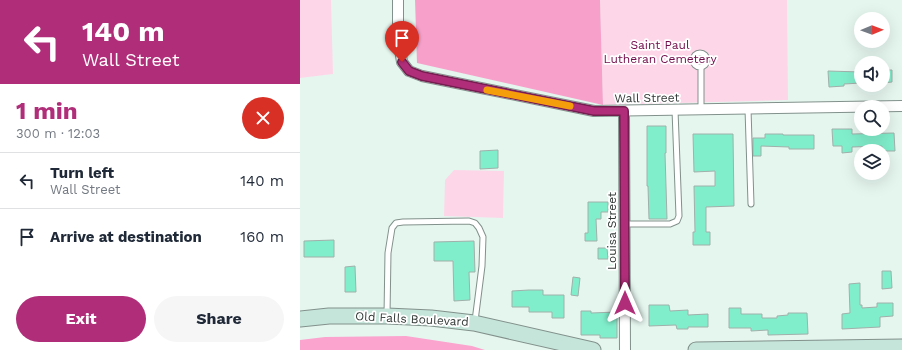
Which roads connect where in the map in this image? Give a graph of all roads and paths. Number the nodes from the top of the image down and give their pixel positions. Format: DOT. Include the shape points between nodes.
graph roads {
  1 [pos="398,0"];
  2 [pos="701,67"];
  3 [pos="902,106"];
  4 [pos="748,109"];
  5 [pos="675,110"];
  6 [pos="702,110"];
  7 [pos="624,111"];
  8 [pos="751,204"];
  9 [pos="625,224"];
  10 [pos="387,316"];
  11 [pos="300,319"];
  12 [pos="474,323"];
  13 [pos="902,347"];
  14 [pos="848,349"];
  15 [pos="593,350"];
  16 [pos="625,350"];
  17 [pos="696,350"];
  1 -- 7 [label="street, Wall Street" via="398,36 402,62 409,71 422,76 594,111"];
  2 -- 6 [label="lane"];
  3 -- 4 [label="street, Wall Street"];
  4 -- 6 [label="street, Wall Street"];
  4 -- 8 [label="lane"];
  5 -- 6 [label="street, Wall Street"];
  5 -- 7 [label="street, Wall Street"];
  5 -- 9 [label="lane" via="679,216 677,221 670,224"];
  7 -- 9 [label="street, Louisa Street"];
  9 -- 16 [label="street, Louisa Street"];
  10 -- 11 [label="street, Old Falls Boulevard"];
  10 -- 12 [label="street, Old Falls Boulevard"];
  10 -- 12 [label="lane" via="388,253 392,228 396,223 469,221 476,223 483,237 482,266"];
  12 -- 15 [label="street, Old Falls Boulevard"];
  13 -- 14 [label="street"];
  14 -- 17 [label="street"];
}
